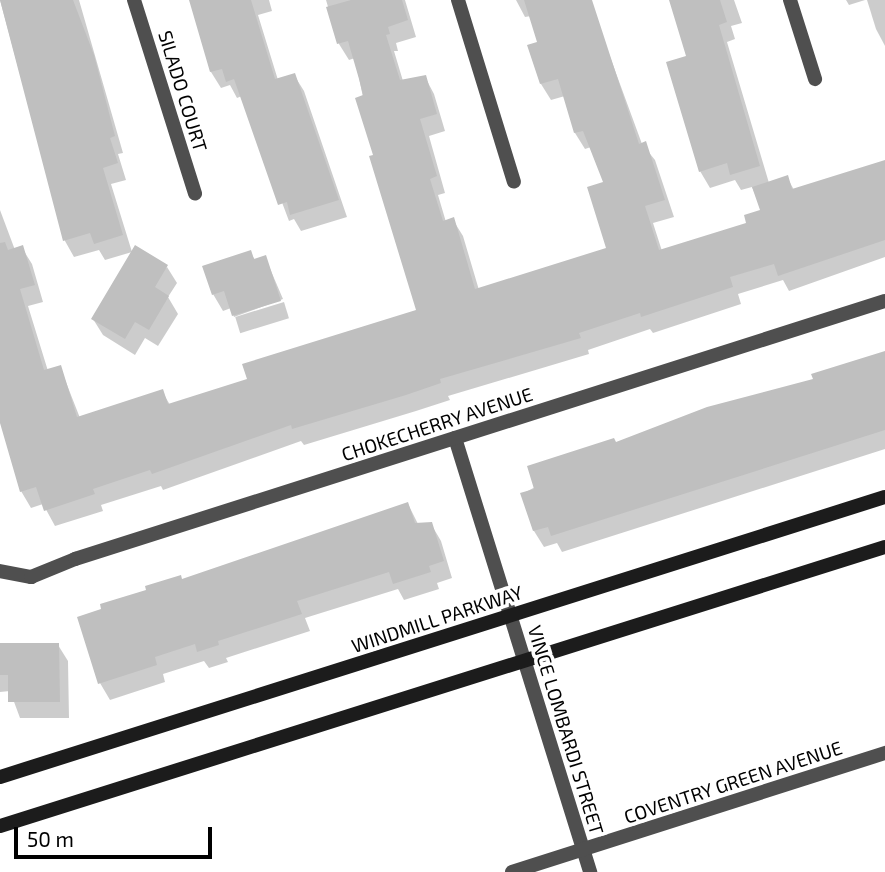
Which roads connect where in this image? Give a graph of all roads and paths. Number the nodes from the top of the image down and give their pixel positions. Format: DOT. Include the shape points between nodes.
graph roads {
  1 [pos="134,0"];
  2 [pos="458,0"];
  3 [pos="790,0"];
  4 [pos="815,79"];
  5 [pos="514,181"];
  6 [pos="195,194"];
  7 [pos="885,301"];
  8 [pos="455,438"];
  9 [pos="885,497"];
  10 [pos="885,547"];
  11 [pos="0,571"];
  12 [pos="510,616"];
  13 [pos="523,660"];
  14 [pos="885,753"];
  15 [pos="0,777"];
  16 [pos="0,826"];
  17 [pos="583,850"];
  18 [pos="512,872"];
  19 [pos="590,872"];
  1 -- 6 [label="street, SILADO COURT"];
  2 -- 5 [label="street"];
  3 -- 4 [label="street"];
  7 -- 8 [label="street, CHOKECHERRY AVENUE"];
  8 -- 11 [label="street, CHOKECHERRY AVENUE" via="31,577"];
  8 -- 12 [label="street, VINCE LOMBARDI STREET"];
  9 -- 12 [label="main road, WINDMILL PARKWAY"];
  10 -- 13 [label="main road"];
  12 -- 13 [label="street, VINCE LOMBARDI STREET"];
  12 -- 15 [label="main road, WINDMILL PARKWAY"];
  13 -- 16 [label="main road"];
  13 -- 17 [label="street, VINCE LOMBARDI STREET"];
  14 -- 17 [label="street, COVENTRY GREEN AVENUE"];
  17 -- 18 [label="street, COVENTRY GREEN AVENUE"];
  17 -- 19 [label="street, VINCE LOMBARDI STREET"];
}
